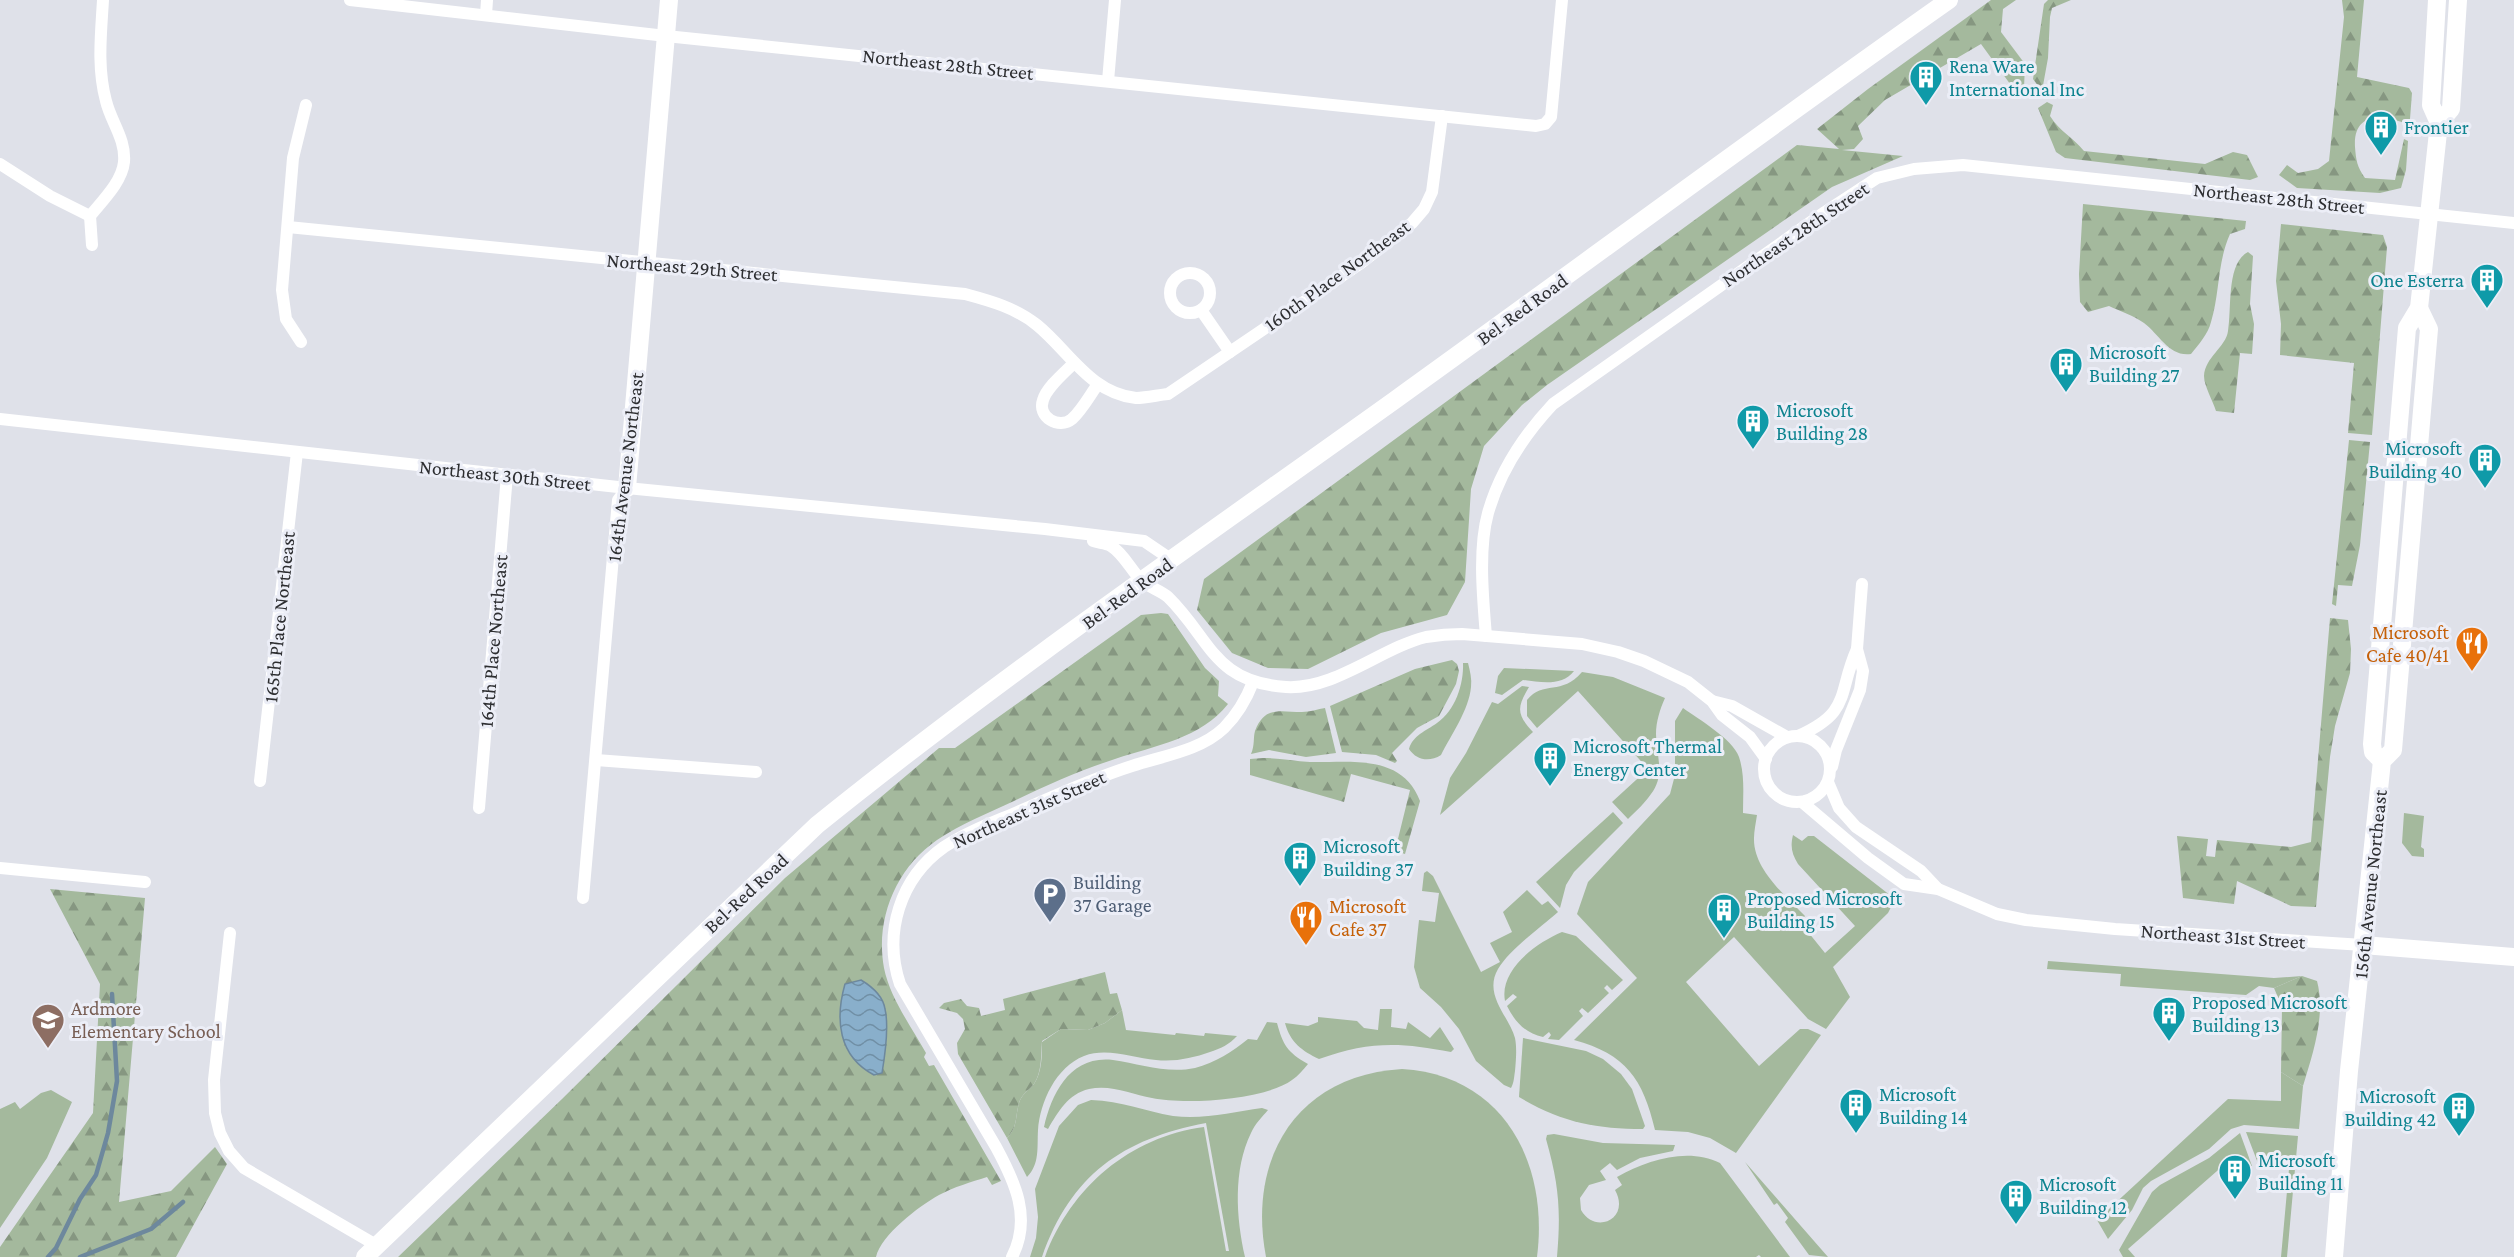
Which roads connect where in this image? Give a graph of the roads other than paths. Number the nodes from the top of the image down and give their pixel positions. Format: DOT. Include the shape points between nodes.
graph roads {
  1 [pos="104,0"];
  2 [pos="350,0"];
  3 [pos="488,0"];
  4 [pos="669,0"];
  5 [pos="1115,0"];
  6 [pos="1562,0"];
  7 [pos="1949,0"];
  8 [pos="2437,0"];
  9 [pos="2458,0"];
  10 [pos="486,15"];
  11 [pos="666,36"];
  12 [pos="1108,81"];
  13 [pos="306,105"];
  14 [pos="1442,116"];
  15 [pos="2439,123"];
  16 [pos="0,164"];
  17 [pos="2430,214"];
  18 [pos="90,216"];
  19 [pos="2514,223"];
  20 [pos="288,227"];
  21 [pos="92,245"];
  22 [pos="648,263"];
  23 [pos="1201,310"];
  24 [pos="301,342"];
  25 [pos="1230,352"];
  26 [pos="1073,364"];
  27 [pos="1098,384"];
  28 [pos="1136,398"];
  29 [pos="0,419"];
  30 [pos="297,452"];
  31 [pos="507,475"];
  32 [pos="627,488"];
  33 [pos="1045,529"];
  34 [pos="1172,560"];
  35 [pos="1143,582"];
  36 [pos="1862,584"];
  37 [pos="1486,636"];
  38 [pos="1857,649"];
  39 [pos="1253,682"];
  40 [pos="1712,701"];
  41 [pos="1793,737"];
  42 [pos="596,759"];
  43 [pos="1766,759"];
  44 [pos="756,772"];
  45 [pos="1829,777"];
  46 [pos="260,781"];
  47 [pos="1802,802"];
  48 [pos="479,808"];
  49 [pos="0,868"];
  50 [pos="145,882"];
  51 [pos="1938,890"];
  52 [pos="583,898"];
  53 [pos="230,933"];
  54 [pos="2363,945"];
  55 [pos="2514,957"];
  56 [pos="370,1251"];
  57 [pos="1012,1257"];
  58 [pos="2334,1257"];
  1 -- 18 [label="street" via="102,80 106,103 123,143 124,163 118,178"];
  2 -- 10 [label="street, Northeast 28th Street"];
  3 -- 10 [label="street"];
  4 -- 11 [label="main road, 164th Avenue Northeast"];
  5 -- 12 [label="street"];
  6 -- 14 [label="street, Northeast 28th Street" via="1551,117 1545,124"];
  7 -- 34 [label="main road, Bel-Red Road"];
  8 -- 15 [label="main road, 156th Avenue Northeast" via="2431,105"];
  9 -- 15 [label="main road, 156th Avenue Northeast" via="2451,109"];
  10 -- 11 [label="street, Northeast 28th Street"];
  11 -- 12 [label="street, Northeast 28th Street"];
  11 -- 22 [label="main road, 164th Avenue Northeast"];
  12 -- 14 [label="street, Northeast 28th Street"];
  13 -- 20 [label="street" via="293,159"];
  14 -- 25 [label="street, 160th Place Northeast" via="1432,192 1412,223 1361,263"];
  15 -- 17 [label="main road, 156th Avenue Northeast"];
  16 -- 18 [label="street"];
  17 -- 19 [label="street, Northeast 28th Street"];
  17 -- 37 [label="street, Northeast 28th Street" via="1963,165 1914,169 1877,178 1572,390 1529,430 1514,452 1488,513 1483,542"];
  17 -- 54 [label="main road, 156th Avenue Northeast" via="2419,308 2429,329 2393,750 2382,761"];
  18 -- 21 [label="street"];
  20 -- 22 [label="street, Northeast 29th Street"];
  20 -- 24 [label="street" via="282,291 286,319"];
  22 -- 26 [label="street, Northeast 29th Street" via="965,294 1016,311 1037,324"];
  22 -- 32 [label="main road, 164th Avenue Northeast"];
  23 -- 25 [label="street"];
  25 -- 28 [label="street, 160th Place Northeast" via="1168,394"];
  26 -- 27 [label="street, Northeast 29th Street"];
  26 -- 27 [label="street" via="1044,396 1042,408 1047,418 1058,423 1070,420"];
  27 -- 28 [label="street, Northeast 29th Street"];
  29 -- 30 [label="street, Northeast 30th Street"];
  30 -- 31 [label="street, Northeast 30th Street"];
  30 -- 46 [label="street, 165th Place Northeast"];
  31 -- 32 [label="street, Northeast 30th Street"];
  31 -- 48 [label="street, 164th Place Northeast"];
  32 -- 33 [label="street, Northeast 30th Street"];
  32 -- 42 [label="street, 164th Avenue Northeast" via="618,500"];
  33 -- 34 [label="street, Northeast 30th Street" via="1144,541"];
  33 -- 35 [label="street, Northeast 30th Street" via="1111,546"];
  34 -- 35 [label="main road, Bel-Red Road"];
  35 -- 39 [label="street, Northeast 30th Street" via="1167,596 1217,658 1234,673"];
  35 -- 56 [label="main road, Bel-Red Road" via="894,763 817,825"];
  36 -- 38 [label="street"];
  37 -- 39 [label="street" via="1424,638 1304,687"];
  37 -- 40 [label="street" via="1582,644 1618,652 1688,682"];
  38 -- 41 [label="street" via="1848,668 1843,697 1832,715 1819,727"];
  38 -- 45 [label="street" via="1863,671 1860,690"];
  39 -- 57 [label="street, Northeast 31st Street" via="1246,702 1223,729 1206,740 1091,779 946,846 919,871 899,904 893,933 900,984 1014,1183 1023,1216"];
  40 -- 41 [label="street" via="1732,706"];
  40 -- 43 [label="street" via="1722,715 1750,737"];
  41 -- 43 [label="street" via="1770,750"];
  41 -- 45 [label="street" via="1809,738 1825,751"];
  42 -- 44 [label="street"];
  42 -- 52 [label="street, 164th Avenue Northeast"];
  43 -- 47 [label="street" via="1766,781 1772,790 1780,798"];
  45 -- 47 [label="street" via="1822,792"];
  45 -- 51 [label="street, Northeast 31st Street" via="1839,808 1856,827 1921,870"];
  47 -- 51 [label="street, Northeast 31st Street" via="1904,884"];
  49 -- 50 [label="street"];
  51 -- 54 [label="street, Northeast 31st Street" via="1997,914 2036,921"];
  53 -- 56 [label="street" via="214,1080 220,1133 244,1168"];
  54 -- 55 [label="main road, Northeast 31st Street"];
  54 -- 58 [label="main road, 156th Avenue Northeast"];
}
